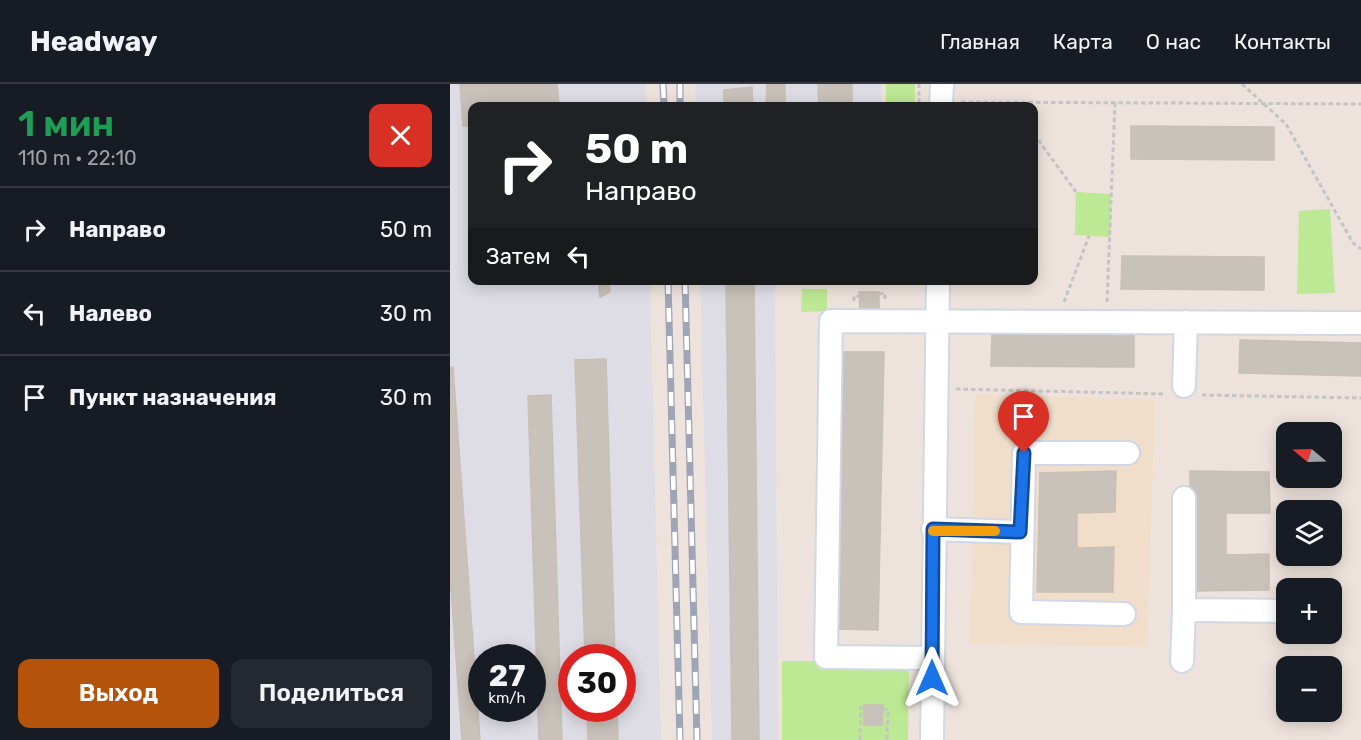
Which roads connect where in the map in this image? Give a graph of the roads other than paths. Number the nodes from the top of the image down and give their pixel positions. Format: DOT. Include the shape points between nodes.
graph roads {
  1 [pos="938,285"];
  2 [pos="937,320"];
  3 [pos="1186,322"];
  4 [pos="1361,323"];
  5 [pos="1185,392"];
  6 [pos="1128,453"];
  7 [pos="1184,498"];
  8 [pos="933,529"];
  9 [pos="1020,532"];
  10 [pos="1184,610"];
  11 [pos="1276,610"];
  12 [pos="1124,614"];
  13 [pos="932,658"];
  14 [pos="1182,661"];
  15 [pos="932,740"];
  1 -- 2 [label="street"];
  2 -- 3 [label="street"];
  2 -- 8 [label="street"];
  2 -- 13 [label="street" via="831,321 826,622 826,657"];
  3 -- 4 [label="street"];
  3 -- 5 [label="street"];
  6 -- 9 [label="street" via="1024,453"];
  7 -- 10 [label="street"];
  8 -- 9 [label="street"];
  8 -- 13 [label="street"];
  9 -- 12 [label="street" via="1021,612"];
  10 -- 11 [label="street"];
  10 -- 14 [label="street"];
  13 -- 15 [label="street"];
}
